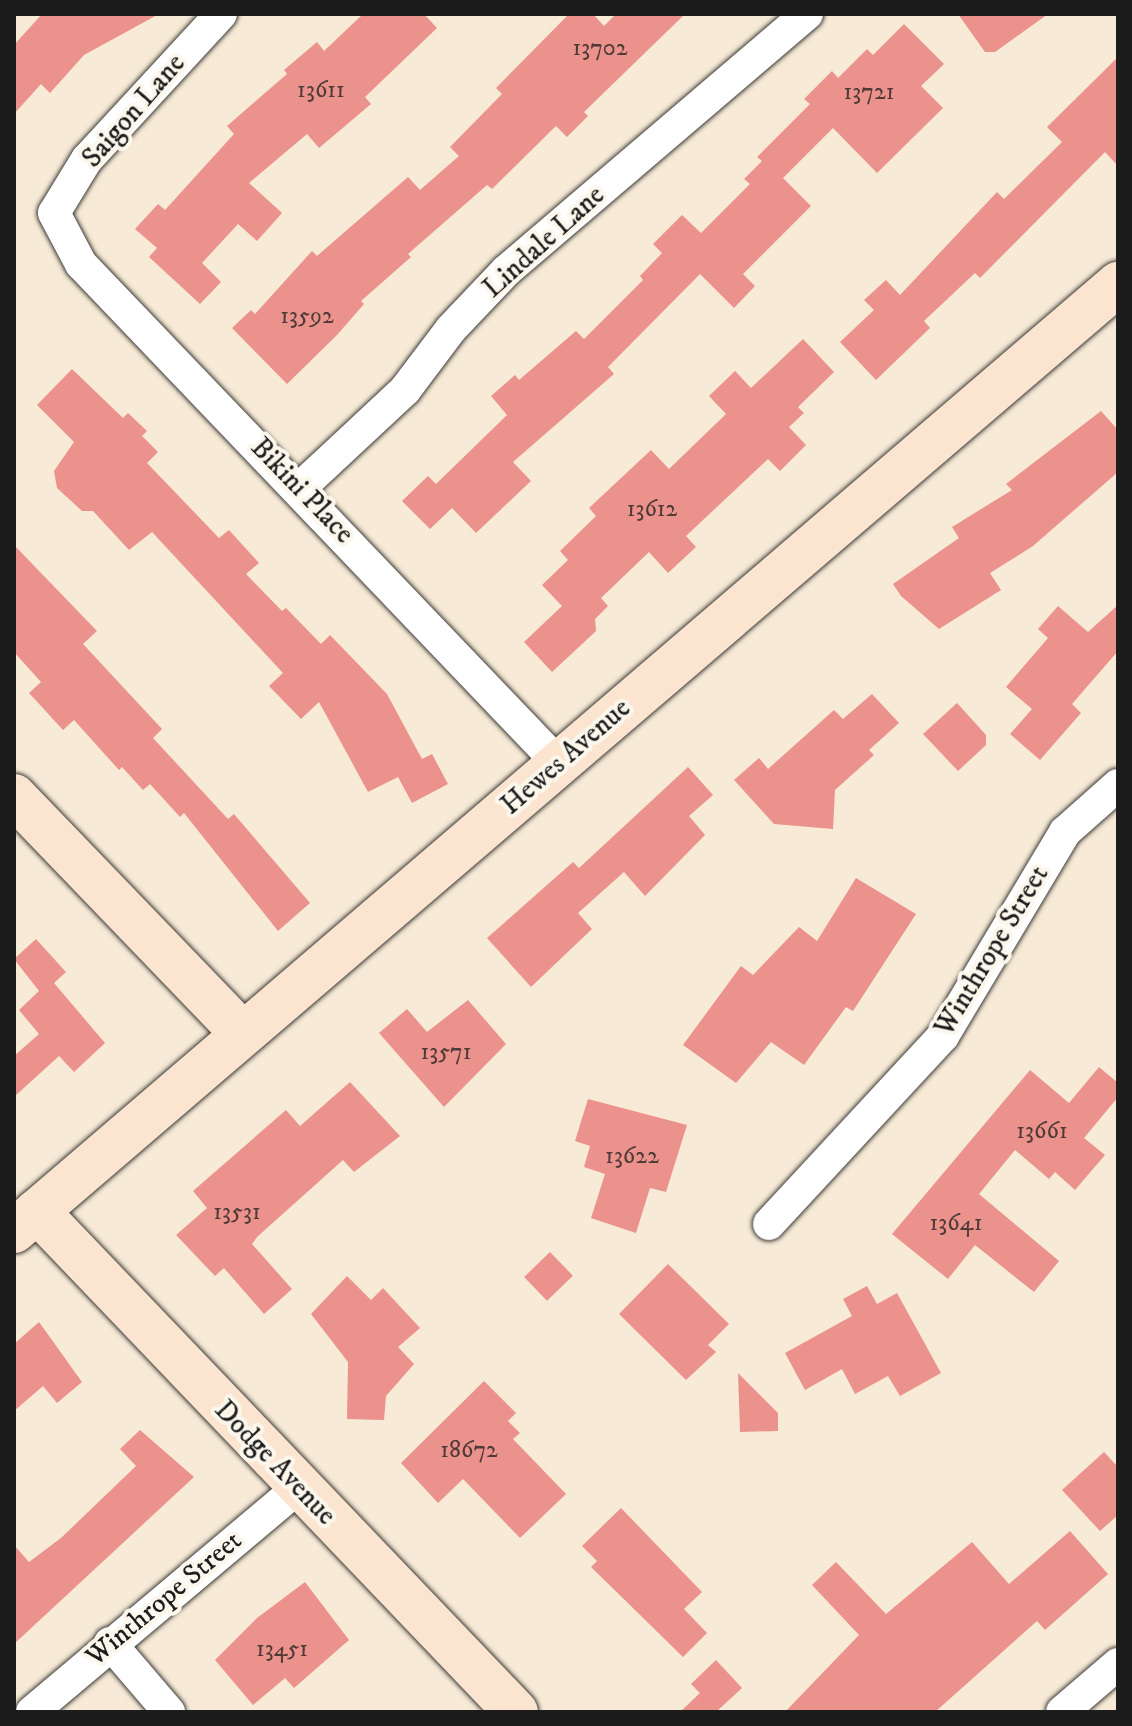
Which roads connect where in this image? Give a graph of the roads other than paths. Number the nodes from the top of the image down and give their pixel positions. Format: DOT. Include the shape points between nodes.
graph roads {
  1 [pos="221,14"];
  2 [pos="807,14"];
  3 [pos="54,213"];
  4 [pos="1118,284"];
  5 [pos="300,488"];
  6 [pos="558,763"];
  7 [pos="1118,785"];
  8 [pos="14,796"];
  9 [pos="243,1034"];
  10 [pos="26,1221"];
  11 [pos="769,1224"];
  12 [pos="298,1488"];
  13 [pos="110,1643"];
  14 [pos="1118,1664"];
  15 [pos="32,1712"];
  16 [pos="169,1712"];
  17 [pos="516,1712"];
  18 [pos="1062,1712"];
  1 -- 3 [label="street, Saigon Lane" via="87,159"];
  2 -- 5 [label="street, Lindale Lane" via="506,271 451,329 405,390"];
  3 -- 5 [label="street, Bikini Place" via="81,264"];
  4 -- 6 [label="street, Hewes Avenue"];
  5 -- 6 [label="street, Bikini Place"];
  6 -- 9 [label="street, Hewes Avenue"];
  7 -- 11 [label="street, Winthrope Street" via="1065,832 943,1036"];
  8 -- 9 [label="street"];
  9 -- 10 [label="street, Hewes Avenue"];
  10 -- 12 [label="street, Dodge Avenue"];
  12 -- 13 [label="street, Winthrope Street"];
  12 -- 17 [label="street, Dodge Avenue"];
  13 -- 15 [label="street, Winthrope Street"];
  13 -- 16 [label="street"];
  14 -- 18 [label="street"];
}
